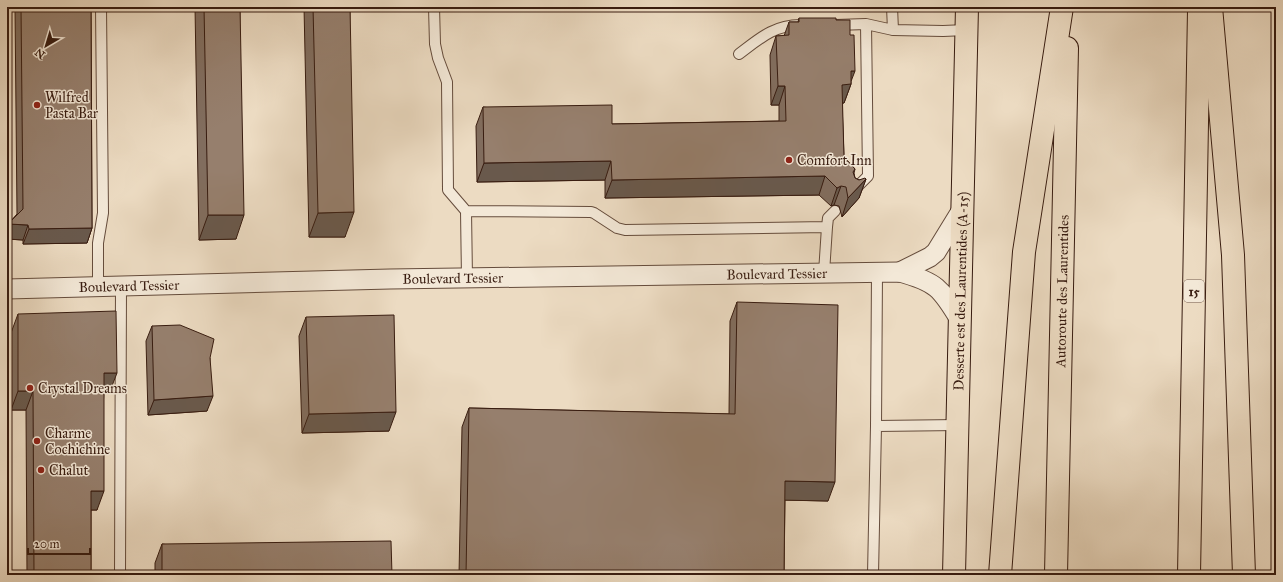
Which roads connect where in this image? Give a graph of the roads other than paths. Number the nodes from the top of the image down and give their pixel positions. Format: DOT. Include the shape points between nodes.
graph roads {
  1 [pos="101,7"];
  2 [pos="434,7"];
  3 [pos="892,7"];
  4 [pos="967,7"];
  5 [pos="1062,7"];
  6 [pos="1067,7"];
  7 [pos="1199,7"];
  8 [pos="1211,7"];
  9 [pos="866,24"];
  10 [pos="811,25"];
  11 [pos="826,25"];
  12 [pos="892,30"];
  13 [pos="966,30"];
  14 [pos="739,54"];
  15 [pos="853,192"];
  16 [pos="963,208"];
  17 [pos="466,211"];
  18 [pos="835,211"];
  19 [pos="827,227"];
  20 [pos="877,272"];
  21 [pos="900,272"];
  22 [pos="824,273"];
  23 [pos="467,278"];
  24 [pos="121,285"];
  25 [pos="98,286"];
  26 [pos="7,289"];
  27 [pos="960,320"];
  28 [pos="876,426"];
  29 [pos="958,426"];
  30 [pos="120,575"];
  31 [pos="873,575"];
  32 [pos="954,575"];
  33 [pos="1000,575"];
  34 [pos="1056,575"];
  35 [pos="1189,575"];
  36 [pos="1244,575"];
  1 -- 25 [label="lane" via="103,213 98,243"];
  2 -- 17 [label="lane" via="435,44 447,82 448,190"];
  3 -- 12 [label="lane"];
  4 -- 13 [label="main road, Desserte est des Laurentides (A-15)"];
  5 -- 33 [label="main road" via="1024,252"];
  6 -- 34 [label="main road, Autoroute des Laurentides"];
  7 -- 35 [label="main road, 15"];
  8 -- 36 [label="main road" via="1233,255"];
  9 -- 11 [label="lane"];
  9 -- 12 [label="lane"];
  9 -- 15 [label="lane" via="868,176"];
  10 -- 14 [label="lane" via="789,25 776,29"];
  12 -- 13 [label="lane"];
  13 -- 16 [label="main road, Desserte est des Laurentides (A-15)"];
  16 -- 21 [label="street, Boulevard Tessier" via="936,252"];
  16 -- 27 [label="main road, Desserte est des Laurentides (A-15)"];
  17 -- 19 [label="lane" via="591,212 625,230"];
  17 -- 23 [label="lane"];
  18 -- 19 [label="lane" via="828,218"];
  19 -- 22 [label="lane"];
  20 -- 21 [label="street, Boulevard Tessier"];
  20 -- 22 [label="street, Boulevard Tessier"];
  20 -- 28 [label="lane"];
  21 -- 27 [label="street, Boulevard Tessier" via="935,286 949,301"];
  22 -- 23 [label="street, Boulevard Tessier"];
  23 -- 24 [label="street, Boulevard Tessier"];
  24 -- 25 [label="street, Boulevard Tessier"];
  24 -- 30 [label="lane"];
  25 -- 26 [label="street, Boulevard Tessier"];
  27 -- 29 [label="main road, Desserte est des Laurentides (A-15)"];
  28 -- 29 [label="lane"];
  28 -- 31 [label="lane"];
  29 -- 32 [label="main road, Desserte est des Laurentides (A-15)"];
}
